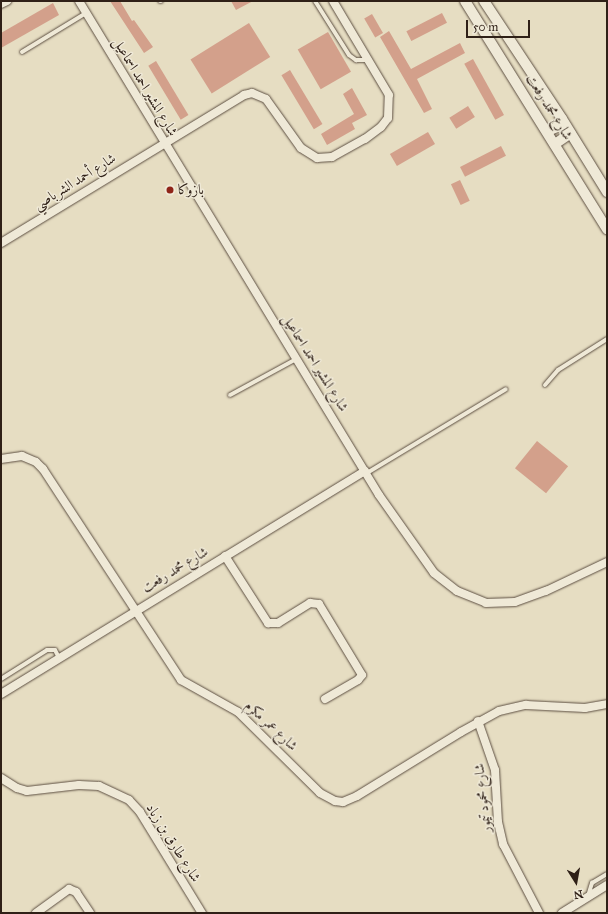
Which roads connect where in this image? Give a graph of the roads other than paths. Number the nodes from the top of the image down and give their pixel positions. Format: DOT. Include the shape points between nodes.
graph roads {
  1 [pos="7,1"];
  2 [pos="78,1"];
  3 [pos="315,1"];
  4 [pos="333,1"];
  5 [pos="465,1"];
  6 [pos="486,2"];
  7 [pos="1,4"];
  8 [pos="86,13"];
  9 [pos="22,52"];
  10 [pos="368,60"];
  11 [pos="562,119"];
  12 [pos="548,131"];
  13 [pos="571,133"];
  14 [pos="163,143"];
  15 [pos="555,144"];
  16 [pos="607,192"];
  17 [pos="607,229"];
  18 [pos="1,243"];
  19 [pos="607,339"];
  20 [pos="297,359"];
  21 [pos="545,385"];
  22 [pos="506,388"];
  23 [pos="230,395"];
  24 [pos="1,459"];
  25 [pos="366,472"];
  26 [pos="225,556"];
  27 [pos="607,562"];
  28 [pos="136,611"];
  29 [pos="59,658"];
  30 [pos="1,679"];
  31 [pos="2,690"];
  32 [pos="325,699"];
  33 [pos="607,704"];
  34 [pos="478,721"];
  35 [pos="1,778"];
  36 [pos="607,874"];
  37 [pos="607,885"];
  38 [pos="588,897"];
  39 [pos="36,913"];
  40 [pos="90,913"];
  41 [pos="202,913"];
  42 [pos="538,913"];
  43 [pos="562,913"];
  1 -- 7 [label="street"];
  2 -- 8 [label="street, شارع المشير احمد اسماعيل"];
  3 -- 10 [label="lane" via="349,55 356,60"];
  4 -- 10 [label="street, شارع أحمد الشرباصي"];
  5 -- 12 [label="street, شارع محمد رفعت"];
  6 -- 11 [label="street, شارع محمد رفعت"];
  8 -- 9 [label="lane"];
  8 -- 14 [label="street, شارع المشير احمد اسماعيل"];
  10 -- 14 [label="street, شارع أحمد الشرباصي" via="390,95 388,118 365,139 332,157 317,158 306,152 274,106 259,95 252,94 235,99"];
  11 -- 12 [label="street" via="557,127"];
  11 -- 13 [label="street, شارع محمد رفعت"];
  12 -- 15 [label="street, شارع محمد رفعت"];
  13 -- 15 [label="street"];
  13 -- 16 [label="street, شارع محمد رفعت"];
  14 -- 18 [label="street, شارع أحمد الشرباصي"];
  14 -- 20 [label="street, شارع المشير احمد اسماعيل"];
  15 -- 17 [label="street, شارع محمد رفعت"];
  19 -- 21 [label="lane" via="558,370"];
  20 -- 23 [label="lane"];
  20 -- 25 [label="street, شارع المشير احمد اسماعيل"];
  22 -- 25 [label="lane"];
  24 -- 28 [label="street, شارع عمر مكرم" via="22,456 36,462 43,469"];
  25 -- 26 [label="street, شارع محمد رفعت"];
  25 -- 27 [label="street, شارع المشير احمد اسماعيل" via="414,548 434,573 457,591 486,603 515,602 546,592"];
  26 -- 28 [label="street, شارع محمد رفعت"];
  26 -- 32 [label="street" via="268,623 278,623 310,603 319,604 362,675 358,680"];
  28 -- 29 [label="street, شارع محمد رفعت"];
  28 -- 34 [label="street, شارع عمر مكرم" via="180,680 238,712 320,793 335,801 343,802 357,796"];
  29 -- 30 [label="lane" via="55,650 47,650"];
  29 -- 31 [label="street, شارع محمد رفعت"];
  33 -- 34 [label="street, شارع عمر مكرم" via="585,708 512,707"];
  34 -- 42 [label="street, شارع محمود تيمور" via="495,770 498,822 503,844"];
  35 -- 41 [label="street, شارع طارق بن زياد" via="27,791 79,784 99,786 129,800 140,812"];
  36 -- 38 [label="lane" via="592,883"];
  37 -- 38 [label="street"];
  38 -- 43 [label="street"];
  39 -- 40 [label="street" via="69,889 76,892"];
}
